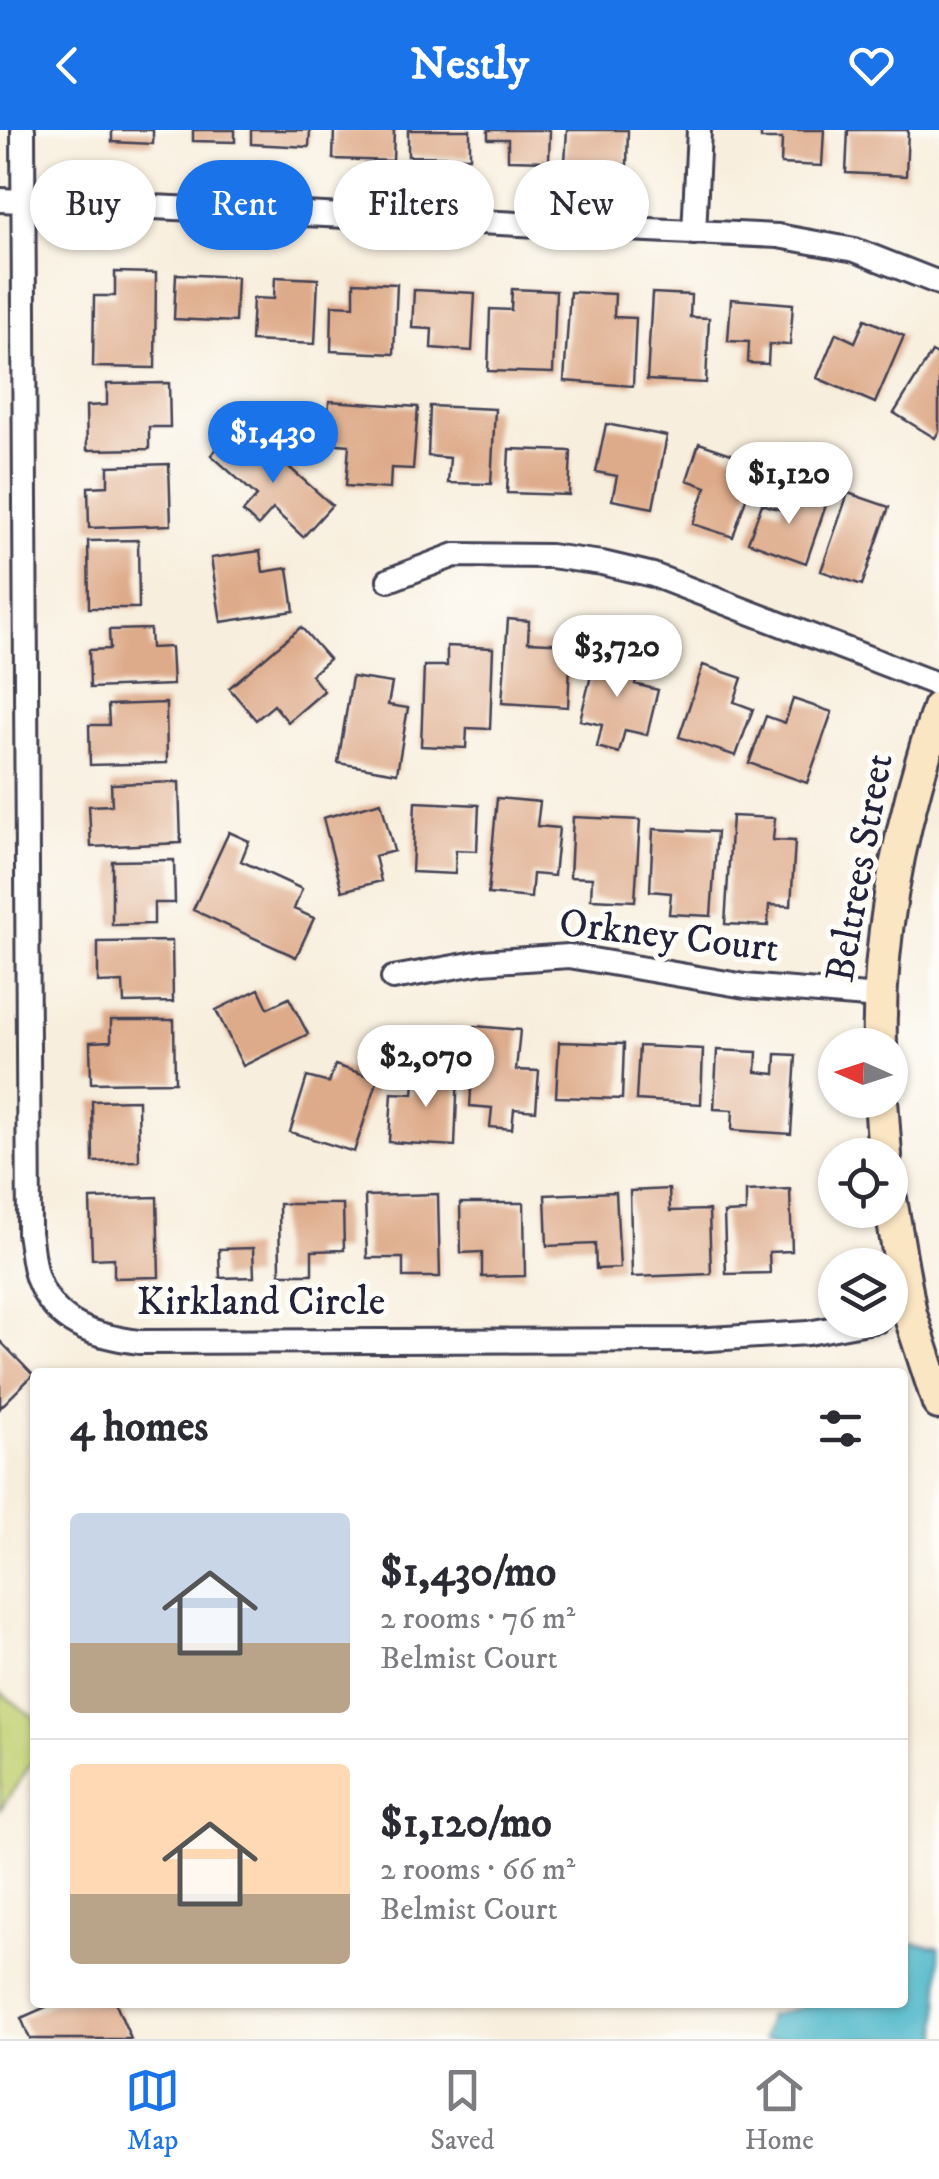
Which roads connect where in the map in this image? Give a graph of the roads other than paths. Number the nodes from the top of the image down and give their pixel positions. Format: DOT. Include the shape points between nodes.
graph roads {
  1 [pos="23,130"];
  2 [pos="699,130"];
  3 [pos="12,201"];
  4 [pos="694,232"];
  5 [pos="939,283"];
  6 [pos="389,580"];
  7 [pos="939,685"];
  8 [pos="939,708"];
  9 [pos="392,978"];
  10 [pos="879,996"];
  11 [pos="880,1028"];
  12 [pos="818,1331"];
  13 [pos="904,1338"];
  14 [pos="939,1403"];
  1 -- 3 [label="street, Kirkland Circle"];
  2 -- 4 [label="street"];
  3 -- 4 [label="street"];
  3 -- 12 [label="street, Kirkland Circle" via="29,1233 38,1280 61,1316 98,1337 139,1342 694,1340"];
  4 -- 5 [label="street" via="778,236 855,250"];
  6 -- 7 [label="street" via="455,555 602,562"];
  8 -- 10 [label="street, Beltrees Street" via="902,834"];
  9 -- 10 [label="street, Orkney Court" via="568,956 745,986"];
  10 -- 11 [label="street, Beltrees Street"];
  13 -- 14 [label="street"];
}
